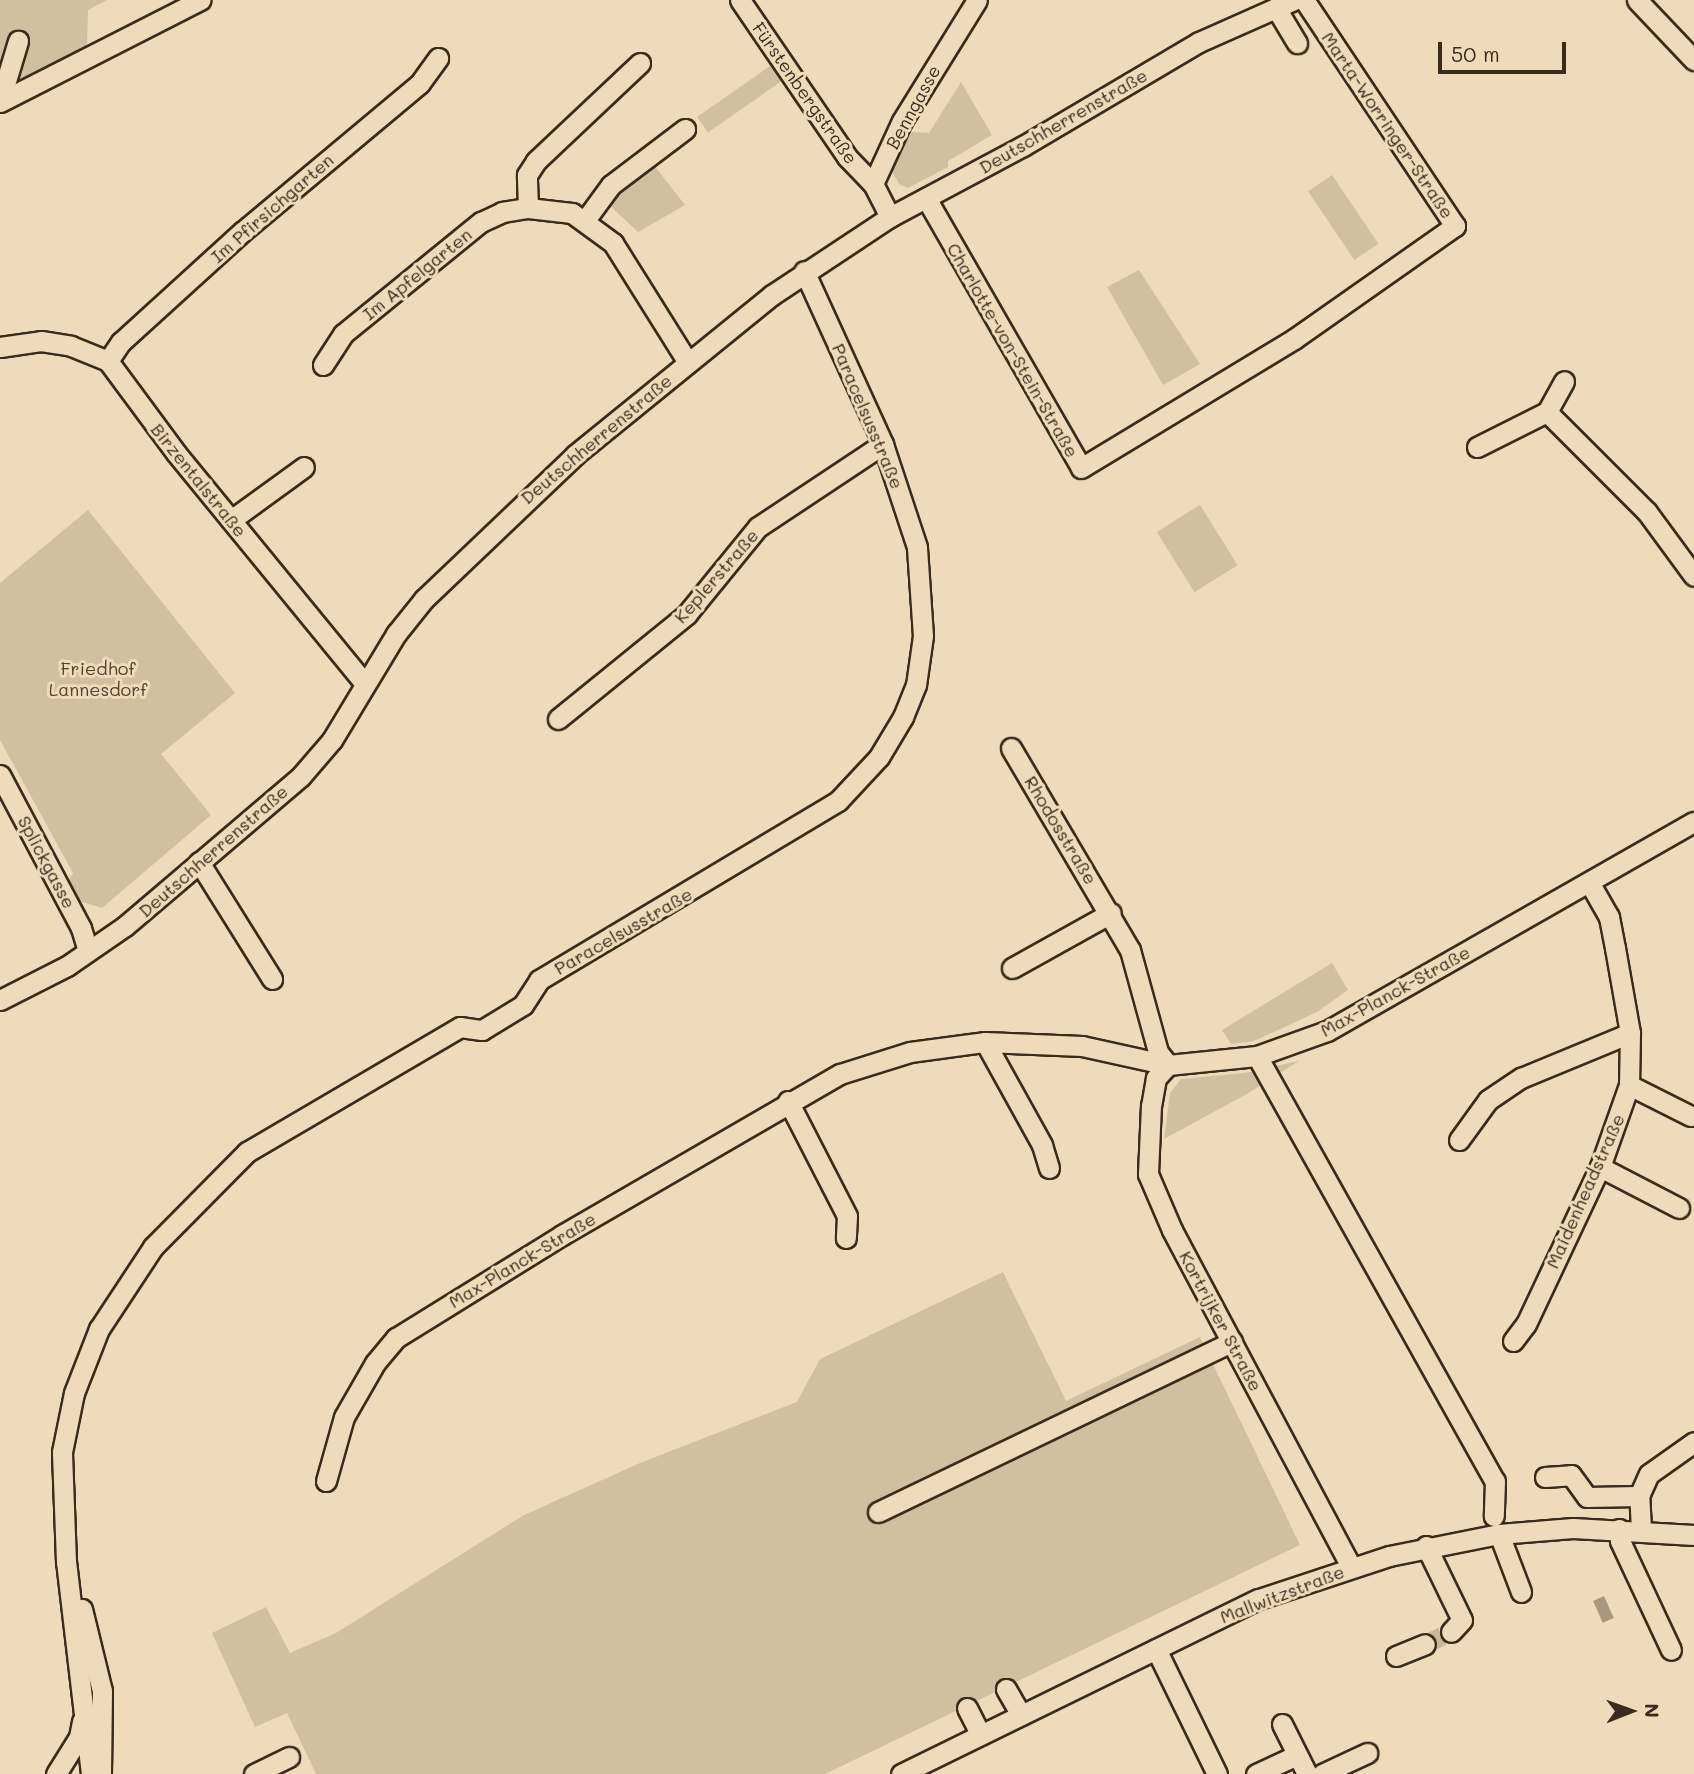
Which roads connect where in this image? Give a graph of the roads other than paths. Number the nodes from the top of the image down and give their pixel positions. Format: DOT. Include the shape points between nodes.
graph roads {
  1 [pos="201,0"];
  2 [pos="740,0"];
  3 [pos="977,0"];
  4 [pos="1304,0"];
  5 [pos="1636,0"];
  6 [pos="1285,4"];
  7 [pos="19,41"];
  8 [pos="1297,43"];
  9 [pos="438,58"];
  10 [pos="1694,60"];
  11 [pos="640,63"];
  12 [pos="0,101"];
  13 [pos="685,128"];
  14 [pos="873,184"];
  15 [pos="926,198"];
  16 [pos="528,208"];
  17 [pos="890,217"];
  18 [pos="586,219"];
  19 [pos="804,271"];
  20 [pos="1294,339"];
  21 [pos="0,347"];
  22 [pos="108,361"];
  23 [pos="687,361"];
  24 [pos="323,365"];
  25 [pos="1564,381"];
  26 [pos="1547,412"];
  27 [pos="883,444"];
  28 [pos="1477,447"];
  29 [pos="304,467"];
  30 [pos="231,520"];
  31 [pos="1694,576"];
  32 [pos="364,683"];
  33 [pos="558,719"];
  34 [pos="1011,748"];
  35 [pos="0,775"];
  36 [pos="1694,822"];
  37 [pos="200,862"];
  38 [pos="1589,882"];
  39 [pos="1111,913"];
  40 [pos="88,951"];
  41 [pos="1012,968"];
  42 [pos="272,979"];
  43 [pos="0,1000"];
  44 [pos="1630,1033"];
  45 [pos="985,1042"];
  46 [pos="1256,1056"];
  47 [pos="1168,1065"];
  48 [pos="1629,1085"];
  49 [pos="788,1101"];
  50 [pos="1691,1115"];
  51 [pos="1458,1140"];
  52 [pos="1600,1167"];
  53 [pos="1049,1168"];
  54 [pos="1679,1208"];
  55 [pos="846,1238"];
  56 [pos="1513,1341"];
  57 [pos="1232,1342"];
  58 [pos="1694,1442"];
  59 [pos="1545,1477"];
  60 [pos="326,1481"];
  61 [pos="1639,1496"];
  62 [pos="878,1512"];
  63 [pos="1497,1525"];
  64 [pos="1619,1529"];
  65 [pos="1641,1530"];
  66 [pos="1694,1535"];
  67 [pos="1426,1546"];
  68 [pos="66,1562"];
  69 [pos="1351,1567"];
  70 [pos="1521,1592"];
  71 [pos="1451,1632"];
  72 [pos="1425,1644"];
  73 [pos="1156,1648"];
  74 [pos="1671,1650"];
  75 [pos="1396,1656"];
  76 [pos="1006,1689"];
  77 [pos="967,1708"];
  78 [pos="84,1713"];
  79 [pos="1021,1716"];
  80 [pos="1282,1724"];
  81 [pos="981,1735"];
  82 [pos="1367,1753"];
  83 [pos="1297,1755"];
  84 [pos="289,1756"];
  85 [pos="1269,1771"];
  86 [pos="55,1774"];
  87 [pos="91,1774"];
  88 [pos="101,1774"];
  89 [pos="254,1774"];
  90 [pos="901,1774"];
  91 [pos="1217,1774"];
  92 [pos="1307,1774"];
  93 [pos="1322,1774"];
  1 -- 12 [label="street"];
  2 -- 14 [label="street, Fürstenbergstraße" via="847,157"];
  3 -- 14 [label="street, Benngasse" via="901,121"];
  4 -- 20 [label="street, Marta-Worringer-Straße" via="1453,223"];
  5 -- 10 [label="street"];
  6 -- 8 [label="street"];
  6 -- 15 [label="street, Deutschherrenstraße" via="1199,42"];
  7 -- 12 [label="street"];
  9 -- 22 [label="street, Im Pfirsichgarten" via="420,83 242,232 121,342"];
  11 -- 16 [label="street" via="537,161 527,175"];
  13 -- 18 [label="street" via="611,185"];
  14 -- 17 [label="street"];
  15 -- 17 [label="street, Deutschherrenstraße"];
  15 -- 20 [label="street, Charlotte-von-Stein-Straße" via="1081,468"];
  16 -- 18 [label="street, Im Apfelgarten"];
  16 -- 24 [label="street, Im Apfelgarten" via="502,212 481,222 343,334"];
  17 -- 19 [label="street, Deutschherrenstraße"];
  18 -- 23 [label="street" via="613,243"];
  19 -- 23 [label="street, Deutschherrenstraße"];
  19 -- 27 [label="street, Paracelsusstraße"];
  21 -- 22 [label="street, Birzentalstraße" via="41,341 72,346"];
  22 -- 30 [label="street, Birzentalstraße"];
  23 -- 32 [label="street, Deutschherrenstraße" via="508,514 424,599"];
  25 -- 26 [label="street"];
  26 -- 28 [label="street"];
  26 -- 31 [label="street" via="1647,512"];
  27 -- 33 [label="street, Keplerstraße" via="758,527 687,614"];
  27 -- 68 [label="street, Paracelsusstraße" via="917,547 923,636 916,685 879,757 838,801 539,980 523,1005 482,1030 454,1030 247,1152 207,1189 153,1247 99,1329 83,1369 62,1452"];
  29 -- 30 [label="street"];
  30 -- 32 [label="street, Birzentalstraße"];
  32 -- 37 [label="street, Deutschherrenstraße" via="332,740 301,776"];
  34 -- 39 [label="street, Rhodosstraße"];
  35 -- 40 [label="street, Splickgasse" via="81,928"];
  36 -- 38 [label="street, Max-Planck-Straße"];
  37 -- 40 [label="street, Deutschherrenstraße"];
  37 -- 42 [label="street"];
  38 -- 44 [label="street, Maidenheadstraße" via="1608,917"];
  38 -- 46 [label="street, Max-Planck-Straße" via="1327,1031"];
  39 -- 41 [label="street"];
  39 -- 47 [label="street, Rhodosstraße" via="1130,950 1158,1052"];
  40 -- 43 [label="street, Deutschherrenstraße"];
  44 -- 48 [label="street, Maidenheadstraße"];
  44 -- 51 [label="street" via="1521,1078 1488,1100"];
  45 -- 47 [label="street, Max-Planck-Straße" via="1082,1046"];
  45 -- 49 [label="street, Max-Planck-Straße" via="910,1052 840,1074"];
  45 -- 53 [label="street" via="1042,1144"];
  46 -- 47 [label="street, Max-Planck-Straße"];
  46 -- 63 [label="street" via="1495,1480"];
  47 -- 57 [label="street, Kortrijker Straße" via="1156,1078 1151,1105 1148,1174"];
  48 -- 50 [label="street"];
  48 -- 52 [label="street, Maidenheadstraße"];
  49 -- 55 [label="street" via="846,1216"];
  49 -- 60 [label="street, Max-Planck-Straße" via="396,1338 375,1363 344,1417"];
  52 -- 54 [label="street"];
  52 -- 56 [label="street, Maidenheadstraße" via="1527,1324"];
  57 -- 62 [label="street"];
  57 -- 69 [label="street, Kortrijker Straße"];
  58 -- 61 [label="street" via="1649,1474"];
  59 -- 61 [label="street" via="1571,1475 1587,1497"];
  61 -- 65 [label="street"];
  63 -- 64 [label="street, Mallwitzstraße"];
  63 -- 67 [label="street, Mallwitzstraße"];
  63 -- 70 [label="street"];
  64 -- 65 [label="street, Mallwitzstraße"];
  64 -- 74 [label="street" via="1620,1541"];
  65 -- 66 [label="street, Mallwitzstraße"];
  67 -- 69 [label="street, Mallwitzstraße"];
  67 -- 71 [label="street" via="1462,1620"];
  68 -- 78 [label="street, Paracelsusstraße"];
  68 -- 88 [label="street, Paracelsusstraße" via="92,1642 102,1691"];
  69 -- 73 [label="street, Mallwitzstraße" via="1259,1599"];
  72 -- 75 [label="street"];
  73 -- 79 [label="street, Mallwitzstraße"];
  73 -- 91 [label="street"];
  76 -- 79 [label="street"];
  77 -- 81 [label="street"];
  78 -- 86 [label="street, Paracelsusstraße" via="79,1737"];
  78 -- 87 [label="street, Paracelsusstraße"];
  79 -- 81 [label="street, Mallwitzstraße"];
  80 -- 83 [label="street"];
  81 -- 90 [label="street, Mallwitzstraße"];
  82 -- 93 [label="street"];
  83 -- 85 [label="street"];
  83 -- 92 [label="street"];
  84 -- 89 [label="street"];
}
